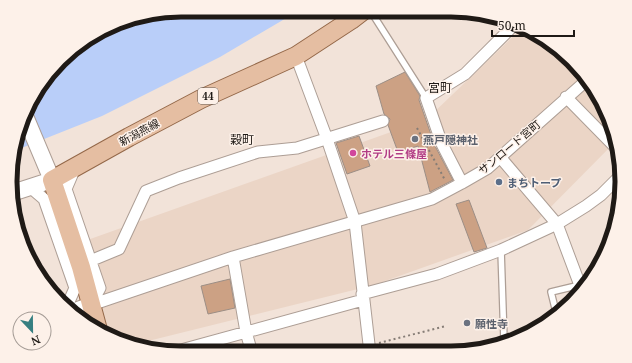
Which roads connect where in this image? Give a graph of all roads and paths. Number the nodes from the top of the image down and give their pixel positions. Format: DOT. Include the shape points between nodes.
graph roads {
  1 [pos="355,17"];
  2 [pos="374,17"];
  3 [pos="510,29"];
  4 [pos="296,56"];
  5 [pos="583,84"];
  6 [pos="426,98"];
  7 [pos="566,98"];
  8 [pos="383,121"];
  9 [pos="28,124"];
  10 [pos="417,128"];
  11 [pos="327,139"];
  12 [pos="610,142"];
  13 [pos="500,157"];
  14 [pos="75,168"];
  15 [pos="49,174"];
  16 [pos="615,181"];
  17 [pos="462,183"];
  18 [pos="30,187"];
  19 [pos="450,190"];
  20 [pos="17,191"];
  21 [pos="355,222"];
  22 [pos="557,224"];
  23 [pos="502,250"];
  24 [pos="233,258"];
  25 [pos="90,261"];
  26 [pos="580,283"];
  27 [pos="577,286"];
  28 [pos="363,297"];
  29 [pos="69,302"];
  30 [pos="91,305"];
  31 [pos="555,308"];
  32 [pos="79,310"];
  33 [pos="96,322"];
  34 [pos="446,326"];
  35 [pos="246,332"];
  36 [pos="504,337"];
  37 [pos="211,346"];
  38 [pos="250,346"];
  39 [pos="369,346"];
  40 [pos="379,346"];
  1 -- 4 [label="main road, 新潟燕線 / 44"];
  2 -- 6 [label="lane"];
  3 -- 6 [label="street" via="465,74"];
  4 -- 11 [label="street"];
  4 -- 14 [label="main road, 新潟燕線 / 44" via="202,99"];
  5 -- 7 [label="street, サンロード宮町"];
  6 -- 17 [label="street" via="442,144"];
  7 -- 12 [label="street"];
  7 -- 13 [label="street, サンロード宮町"];
  8 -- 11 [label="street"];
  9 -- 15 [label="street"];
  10 -- 19 [label="path"];
  11 -- 21 [label="street"];
  11 -- 25 [label="street" via="297,148 258,152 179,178 146,192 119,249"];
  13 -- 17 [label="street, サンロード宮町" via="488,168"];
  13 -- 22 [label="street"];
  14 -- 15 [label="main road, 新潟燕線 / 44"];
  14 -- 25 [label="street" via="66,189"];
  15 -- 18 [label="street"];
  15 -- 30 [label="main road" via="81,266"];
  16 -- 22 [label="street" via="601,195"];
  17 -- 19 [label="street, サンロード宮町"];
  18 -- 20 [label="street"];
  18 -- 29 [label="street" via="44,199 75,288"];
  19 -- 21 [label="street, サンロード宮町" via="432,199"];
  21 -- 24 [label="street, サンロード宮町"];
  21 -- 28 [label="street"];
  22 -- 23 [label="street"];
  22 -- 26 [label="street"];
  23 -- 28 [label="street"];
  23 -- 36 [label="lane"];
  24 -- 30 [label="street, サンロード宮町"];
  24 -- 35 [label="street"];
  25 -- 30 [label="street" via="100,288"];
  27 -- 31 [label="lane" via="551,292"];
  28 -- 35 [label="street"];
  28 -- 39 [label="street"];
  30 -- 32 [label="street"];
  30 -- 33 [label="main road"];
  34 -- 40 [label="path"];
  35 -- 37 [label="street"];
  35 -- 38 [label="street"];
}
